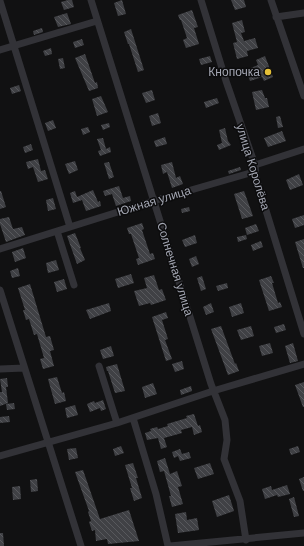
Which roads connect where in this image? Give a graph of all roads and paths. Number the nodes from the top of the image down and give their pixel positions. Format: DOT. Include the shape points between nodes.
graph roads {
  1 [pos="91,0"];
  2 [pos="201,0"];
  3 [pos="271,0"];
  4 [pos="0,1"];
  5 [pos="304,13"];
  6 [pos="276,17"];
  7 [pos="97,21"];
  8 [pos="13,46"];
  9 [pos="0,50"];
  10 [pos="304,96"];
  11 [pos="304,149"];
  12 [pos="255,166"];
  13 [pos="154,201"];
  14 [pos="70,227"];
  15 [pos="57,231"];
  16 [pos="0,249"];
  17 [pos="74,284"];
  18 [pos="0,290"];
  19 [pos="304,334"];
  20 [pos="304,364"];
  21 [pos="99,366"];
  22 [pos="24,368"];
  23 [pos="0,369"];
  24 [pos="213,391"];
  25 [pos="133,418"];
  26 [pos="117,423"];
  27 [pos="48,443"];
  28 [pos="0,456"];
  29 [pos="304,533"];
  30 [pos="246,540"];
  31 [pos="80,546"];
  32 [pos="169,546"];
  1 -- 7 [label="street, Солнечная улица"];
  2 -- 12 [label="street, улица Королёва"];
  3 -- 6 [label="street"];
  4 -- 8 [label="street"];
  5 -- 6 [label="street"];
  6 -- 10 [label="street"];
  7 -- 8 [label="street"];
  7 -- 13 [label="street, Солнечная улица"];
  8 -- 9 [label="street"];
  8 -- 14 [label="street"];
  11 -- 12 [label="street, Южная улица"];
  12 -- 13 [label="street, Южная улица" via="250,173"];
  12 -- 19 [label="street, улица Королёва" via="256,178"];
  13 -- 14 [label="street, Южная улица"];
  13 -- 24 [label="street, Солнечная улица"];
  14 -- 15 [label="street, Южная улица"];
  15 -- 16 [label="street, Южная улица"];
  15 -- 17 [label="street"];
  18 -- 22 [label="street"];
  20 -- 24 [label="street"];
  21 -- 26 [label="street"];
  22 -- 23 [label="street"];
  22 -- 27 [label="street"];
  24 -- 25 [label="street"];
  24 -- 30 [label="street, Солнечная улица" via="225,420 227,440 224,459 240,501"];
  25 -- 26 [label="street"];
  25 -- 32 [label="street"];
  26 -- 27 [label="street"];
  27 -- 28 [label="street"];
  27 -- 31 [label="street"];
  29 -- 30 [label="street"];
  30 -- 32 [label="street"];
}
